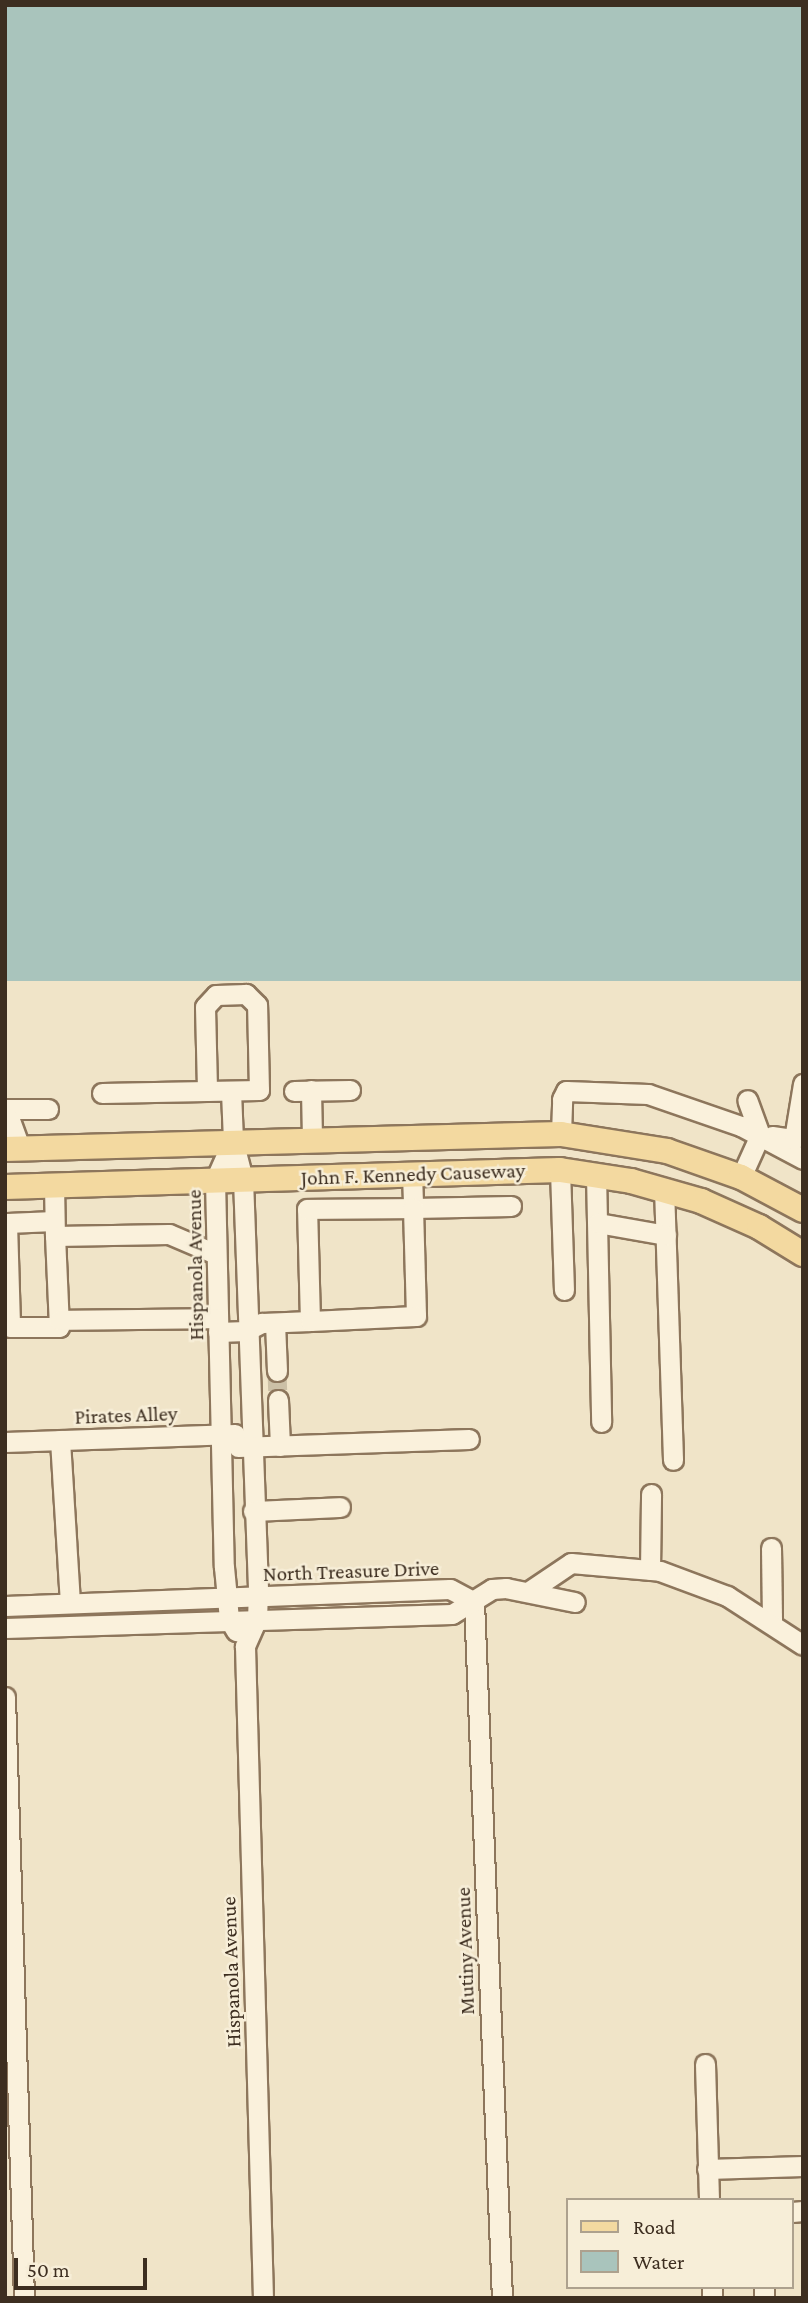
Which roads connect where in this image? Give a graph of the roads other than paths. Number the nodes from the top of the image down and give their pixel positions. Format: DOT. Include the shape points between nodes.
graph roads {
  1 [pos="803,1084"];
  2 [pos="350,1090"];
  3 [pos="207,1091"];
  4 [pos="231,1091"];
  5 [pos="102,1093"];
  6 [pos="747,1100"];
  7 [pos="5,1109"];
  8 [pos="48,1109"];
  9 [pos="5,1118"];
  10 [pos="526,1133"];
  11 [pos="561,1134"];
  12 [pos="760,1135"];
  13 [pos="312,1139"];
  14 [pos="233,1140"];
  15 [pos="13,1149"];
  16 [pos="803,1159"];
  17 [pos="527,1170"];
  18 [pos="559,1170"];
  19 [pos="412,1174"];
  20 [pos="596,1174"];
  21 [pos="741,1177"];
  22 [pos="243,1179"];
  23 [pos="215,1180"];
  24 [pos="54,1185"];
  25 [pos="5,1187"];
  26 [pos="664,1188"];
  27 [pos="511,1206"];
  28 [pos="413,1208"];
  29 [pos="803,1210"];
  30 [pos="598,1223"];
  31 [pos="55,1229"];
  32 [pos="666,1235"];
  33 [pos="216,1254"];
  34 [pos="803,1254"];
  35 [pos="564,1290"];
  36 [pos="59,1320"];
  37 [pos="310,1321"];
  38 [pos="275,1323"];
  39 [pos="218,1325"];
  40 [pos="246,1331"];
  41 [pos="247,1356"];
  42 [pos="278,1400"];
  43 [pos="601,1422"];
  44 [pos="469,1439"];
  45 [pos="60,1440"];
  46 [pos="249,1440"];
  47 [pos="223,1441"];
  48 [pos="5,1442"];
  49 [pos="280,1446"];
  50 [pos="673,1460"];
  51 [pos="651,1494"];
  52 [pos="340,1507"];
  53 [pos="253,1511"];
  54 [pos="771,1548"];
  55 [pos="650,1570"];
  56 [pos="531,1590"];
  57 [pos="226,1597"];
  58 [pos="257,1598"];
  59 [pos="474,1602"];
  60 [pos="575,1602"];
  61 [pos="70,1604"];
  62 [pos="5,1606"];
  63 [pos="229,1619"];
  64 [pos="257,1619"];
  65 [pos="772,1623"];
  66 [pos="5,1628"];
  67 [pos="803,1644"];
  68 [pos="245,1646"];
  69 [pos="5,1697"];
  70 [pos="705,2064"];
  71 [pos="803,2166"];
  72 [pos="707,2169"];
  73 [pos="709,2198"];
  74 [pos="23,2298"];
  75 [pos="263,2298"];
  76 [pos="502,2298"];
  1 -- 12 [label="street" via="794,1139"];
  2 -- 13 [label="street" via="302,1090"];
  3 -- 4 [label="street"];
  3 -- 4 [label="street" via="205,1007 216,995 246,994 257,1006 258,1090"];
  3 -- 5 [label="street"];
  4 -- 14 [label="street"];
  6 -- 12 [label="street"];
  7 -- 8 [label="street"];
  9 -- 15 [label="street"];
  10 -- 11 [label="main road, John F. Kennedy Causeway"];
  10 -- 13 [label="main road, John F. Kennedy Causeway"];
  10 -- 17 [label="main road"];
  11 -- 12 [label="street" via="563,1093 576,1083 672,1098"];
  11 -- 21 [label="main road, John F. Kennedy Causeway" via="655,1148"];
  12 -- 16 [label="street"];
  12 -- 21 [label="street"];
  13 -- 14 [label="main road, John F. Kennedy Causeway"];
  14 -- 15 [label="main road, John F. Kennedy Causeway"];
  14 -- 22 [label="street, Hispanola Avenue"];
  14 -- 23 [label="street, Hispanola Avenue"];
  17 -- 18 [label="main road, John F. Kennedy Causeway"];
  17 -- 19 [label="main road, John F. Kennedy Causeway"];
  18 -- 20 [label="main road, John F. Kennedy Causeway"];
  18 -- 35 [label="street"];
  19 -- 22 [label="main road, John F. Kennedy Causeway"];
  19 -- 28 [label="street"];
  20 -- 26 [label="main road, John F. Kennedy Causeway"];
  20 -- 30 [label="street"];
  21 -- 29 [label="main road, John F. Kennedy Causeway"];
  22 -- 23 [label="main road, John F. Kennedy Causeway"];
  22 -- 40 [label="street, Hispanola Avenue"];
  23 -- 24 [label="main road, John F. Kennedy Causeway"];
  23 -- 33 [label="street, Hispanola Avenue"];
  24 -- 25 [label="main road, John F. Kennedy Causeway"];
  24 -- 31 [label="street"];
  26 -- 32 [label="street"];
  26 -- 34 [label="main road, John F. Kennedy Causeway" via="731,1213"];
  27 -- 28 [label="street"];
  28 -- 37 [label="street" via="416,1316"];
  28 -- 37 [label="street" via="307,1209"];
  30 -- 32 [label="street"];
  30 -- 43 [label="street" via="594,1228"];
  31 -- 33 [label="street" via="169,1234"];
  31 -- 36 [label="street"];
  31 -- 36 [label="street" via="7,1223 10,1327 59,1326"];
  32 -- 50 [label="street"];
  33 -- 39 [label="street, Hispanola Avenue"];
  36 -- 39 [label="street"];
  37 -- 38 [label="street"];
  38 -- 40 [label="street"];
  38 -- 41 [label="street" via="277,1363"];
  39 -- 40 [label="street"];
  39 -- 47 [label="street, Hispanola Avenue"];
  40 -- 41 [label="street, Hispanola Avenue"];
  41 -- 46 [label="street, Hispanola Avenue"];
  42 -- 49 [label="street"];
  44 -- 49 [label="street, Pirates Alley"];
  45 -- 47 [label="street, Pirates Alley"];
  45 -- 48 [label="street, Pirates Alley"];
  45 -- 61 [label="street"];
  46 -- 47 [label="street, Pirates Alley"];
  46 -- 49 [label="street, Pirates Alley"];
  46 -- 53 [label="street, Hispanola Avenue"];
  47 -- 57 [label="street, Hispanola Avenue"];
  51 -- 55 [label="street"];
  52 -- 53 [label="street"];
  53 -- 58 [label="street, Hispanola Avenue"];
  54 -- 65 [label="street"];
  55 -- 56 [label="street" via="570,1563"];
  55 -- 65 [label="street" via="691,1581"];
  56 -- 59 [label="street" via="492,1589"];
  56 -- 60 [label="street"];
  57 -- 58 [label="street, North Treasure Drive"];
  57 -- 61 [label="street, North Treasure Drive"];
  57 -- 63 [label="street, Hispanola Avenue"];
  58 -- 59 [label="street, North Treasure Drive" via="450,1589"];
  58 -- 64 [label="street, Hispanola Avenue"];
  59 -- 64 [label="street" via="453,1614"];
  59 -- 76 [label="street, Mutiny Avenue"];
  61 -- 62 [label="street, North Treasure Drive"];
  63 -- 64 [label="street"];
  63 -- 66 [label="street"];
  63 -- 68 [label="street, Hispanola Avenue"];
  64 -- 68 [label="street, Hispanola Avenue"];
  65 -- 67 [label="street"];
  68 -- 75 [label="street, Hispanola Avenue"];
  69 -- 74 [label="street"];
  70 -- 72 [label="street"];
  71 -- 72 [label="street"];
  72 -- 73 [label="street"];
}
